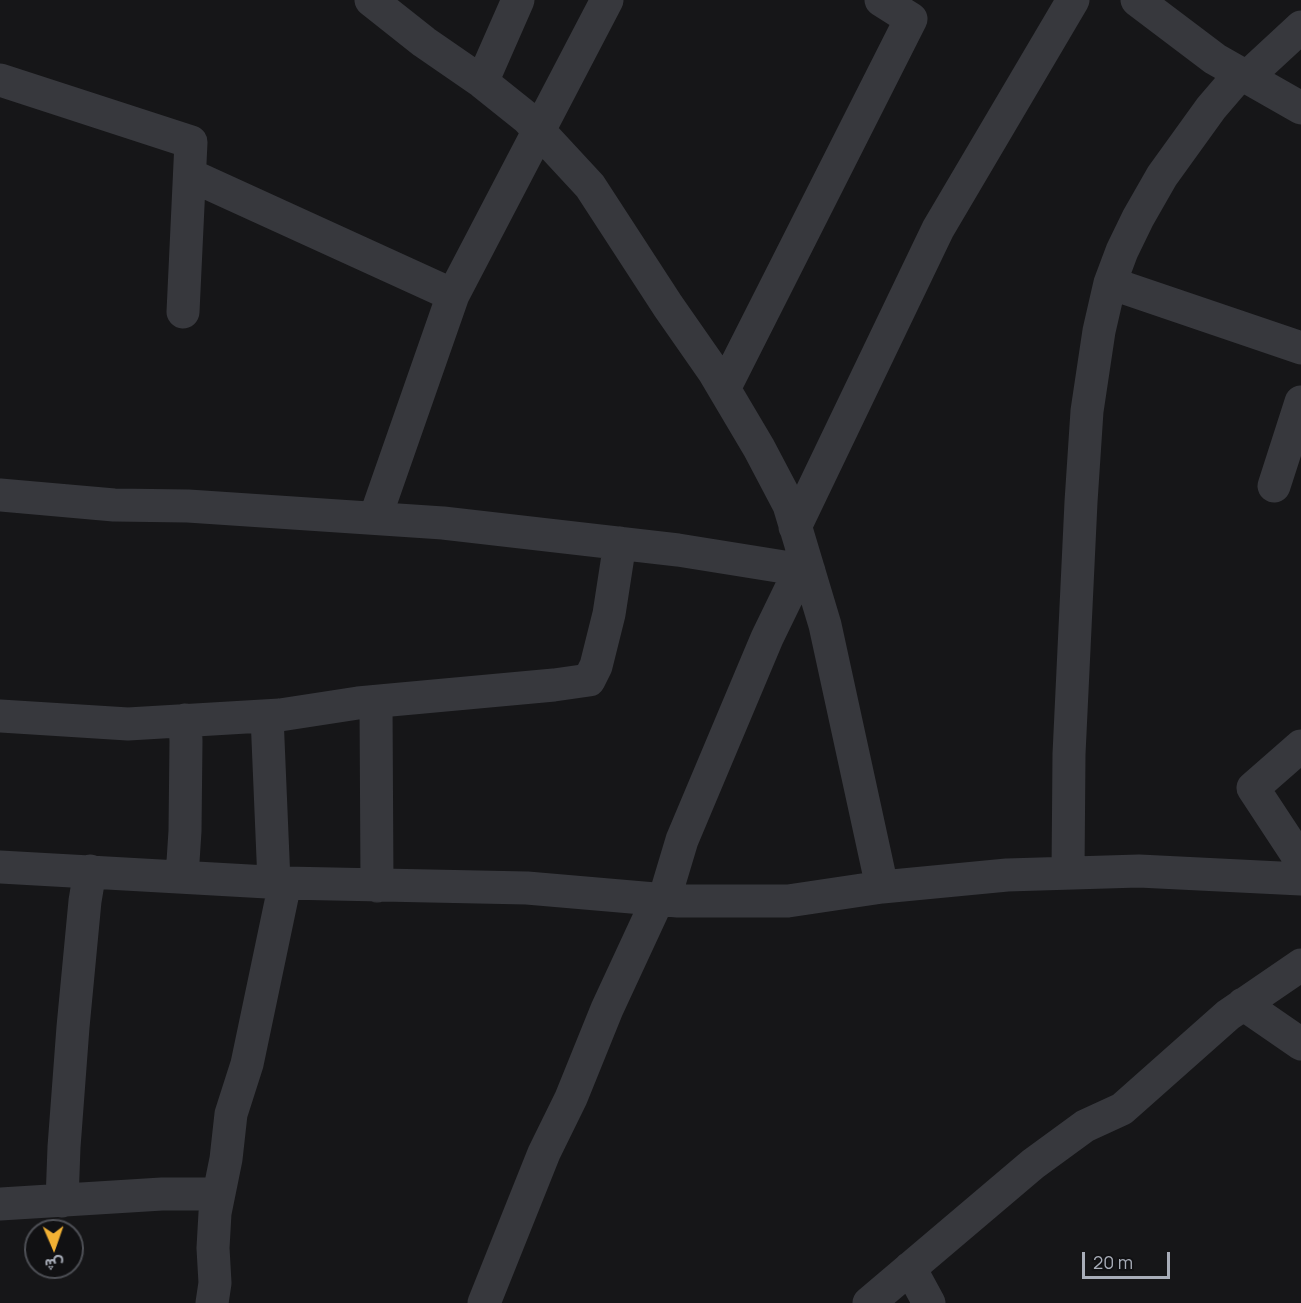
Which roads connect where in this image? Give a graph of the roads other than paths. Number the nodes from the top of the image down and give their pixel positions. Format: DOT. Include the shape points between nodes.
graph roads {
  1 [pos="371,0"];
  2 [pos="518,0"];
  3 [pos="607,0"];
  4 [pos="881,0"];
  5 [pos="1073,0"];
  6 [pos="1137,0"];
  7 [pos="1301,27"];
  8 [pos="1244,75"];
  9 [pos="0,80"];
  10 [pos="482,82"];
  11 [pos="1301,108"];
  12 [pos="539,131"];
  13 [pos="190,175"];
  14 [pos="1110,283"];
  15 [pos="453,295"];
  16 [pos="183,312"];
  17 [pos="1301,348"];
  18 [pos="724,389"];
  19 [pos="1301,402"];
  20 [pos="1274,486"];
  21 [pos="0,495"];
  22 [pos="375,518"];
  23 [pos="795,527"];
  24 [pos="620,543"];
  25 [pos="805,571"];
  26 [pos="376,702"];
  27 [pos="0,716"];
  28 [pos="267,716"];
  29 [pos="185,720"];
  30 [pos="1301,746"];
  31 [pos="1301,861"];
  32 [pos="0,867"];
  33 [pos="90,871"];
  34 [pos="1068,873"];
  35 [pos="182,877"];
  36 [pos="1301,879"];
  37 [pos="279,882"];
  38 [pos="377,886"];
  39 [pos="882,887"];
  40 [pos="661,900"];
  41 [pos="1301,965"];
  42 [pos="1244,1004"];
  43 [pos="1301,1044"];
  44 [pos="219,1194"];
  45 [pos="62,1201"];
  46 [pos="0,1204"];
  47 [pos="910,1268"];
  48 [pos="212,1303"];
  49 [pos="484,1303"];
  50 [pos="869,1303"];
  51 [pos="929,1303"];
  1 -- 10 [label="street"];
  2 -- 10 [label="street"];
  3 -- 12 [label="street"];
  4 -- 18 [label="street" via="911,19"];
  5 -- 23 [label="street" via="938,229"];
  6 -- 8 [label="street"];
  7 -- 8 [label="street"];
  8 -- 11 [label="street"];
  8 -- 14 [label="street" via="1211,108 1162,176 1122,251"];
  9 -- 13 [label="street" via="191,142"];
  10 -- 12 [label="street"];
  12 -- 15 [label="street"];
  12 -- 18 [label="street" via="590,186"];
  13 -- 15 [label="street"];
  13 -- 16 [label="street"];
  14 -- 17 [label="street"];
  14 -- 34 [label="street" via="1087,411 1076,582"];
  15 -- 22 [label="street"];
  18 -- 23 [label="street" via="789,505"];
  19 -- 20 [label="street"];
  21 -- 22 [label="street" via="114,505"];
  22 -- 24 [label="street"];
  23 -- 25 [label="street"];
  24 -- 25 [label="street"];
  24 -- 26 [label="street" via="606,624 589,680"];
  25 -- 39 [label="street" via="825,625"];
  25 -- 40 [label="street" via="767,638 682,840"];
  26 -- 28 [label="street"];
  26 -- 38 [label="street"];
  27 -- 29 [label="street" via="128,724"];
  28 -- 29 [label="street"];
  28 -- 37 [label="street"];
  29 -- 35 [label="street"];
  30 -- 31 [label="street" via="1253,788"];
  32 -- 33 [label="street"];
  33 -- 35 [label="street"];
  33 -- 45 [label="street" via="73,1027"];
  34 -- 36 [label="street" via="1139,871"];
  34 -- 39 [label="street"];
  35 -- 37 [label="street"];
  37 -- 38 [label="street"];
  37 -- 44 [label="street" via="247,1064 231,1114"];
  38 -- 40 [label="street" via="527,888"];
  39 -- 40 [label="street" via="788,901"];
  40 -- 49 [label="street" via="588,1052"];
  41 -- 42 [label="street"];
  42 -- 43 [label="street"];
  42 -- 47 [label="street" via="1122,1109 1085,1126 1033,1164"];
  44 -- 45 [label="street"];
  44 -- 48 [label="street" via="214,1213"];
  45 -- 46 [label="street"];
  47 -- 50 [label="street"];
  47 -- 51 [label="street"];
}
